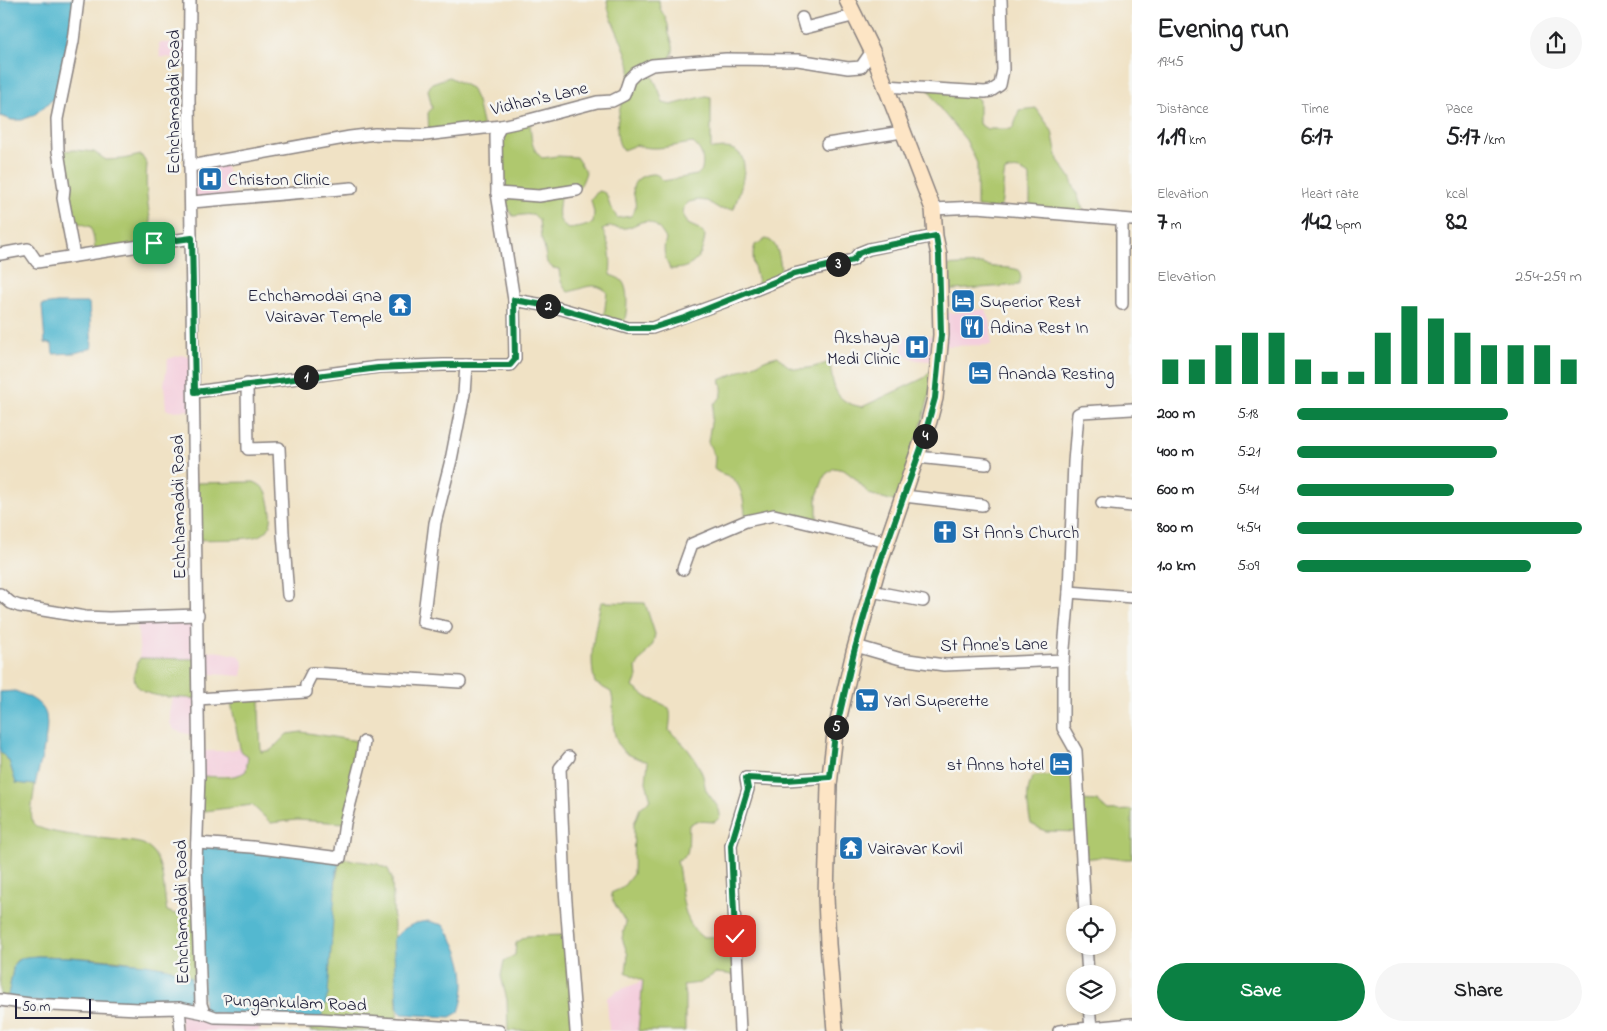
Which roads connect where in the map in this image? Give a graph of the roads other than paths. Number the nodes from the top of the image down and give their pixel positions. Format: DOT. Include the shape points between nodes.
graph roads {
  1 [pos="78,0"];
  2 [pos="190,0"];
  3 [pos="847,0"];
  4 [pos="1001,0"];
  5 [pos="856,15"];
  6 [pos="802,18"];
  7 [pos="872,51"];
  8 [pos="885,86"];
  9 [pos="501,126"];
  10 [pos="902,132"];
  11 [pos="827,144"];
  12 [pos="190,166"];
  13 [pos="352,188"];
  14 [pos="577,190"];
  15 [pos="497,193"];
  16 [pos="192,202"];
  17 [pos="933,209"];
  18 [pos="1127,220"];
  19 [pos="936,236"];
  20 [pos="192,238"];
  21 [pos="0,254"];
  22 [pos="74,256"];
  23 [pos="514,300"];
  24 [pos="1122,304"];
  25 [pos="466,365"];
  26 [pos="247,384"];
  27 [pos="195,392"];
  28 [pos="1132,409"];
  29 [pos="918,458"];
  30 [pos="986,464"];
  31 [pos="904,496"];
  32 [pos="1102,503"];
  33 [pos="982,505"];
  34 [pos="1132,506"];
  35 [pos="887,542"];
  36 [pos="683,569"];
  37 [pos="871,591"];
  38 [pos="1069,592"];
  39 [pos="0,594"];
  40 [pos="288,595"];
  41 [pos="1132,597"];
  42 [pos="923,601"];
  43 [pos="198,615"];
  44 [pos="446,627"];
  45 [pos="856,646"];
  46 [pos="1063,660"];
  47 [pos="460,682"];
  48 [pos="198,699"];
  49 [pos="364,742"];
  50 [pos="569,758"];
  51 [pos="830,777"];
  52 [pos="197,843"];
  53 [pos="1085,905"];
  54 [pos="0,1000"];
  55 [pos="178,1008"];
  56 [pos="204,1013"];
  57 [pos="1089,1015"];
  58 [pos="1132,1024"];
  59 [pos="1090,1028"];
  60 [pos="455,1029"];
  61 [pos="181,1031"];
  62 [pos="499,1031"];
  63 [pos="576,1031"];
  64 [pos="740,1031"];
  65 [pos="836,1031"];
  66 [pos="1059,1031"];
  1 -- 22 [label="street" via="57,119 64,189 62,198"];
  2 -- 12 [label="street, Echchamaddi Road"];
  3 -- 5 [label="main road"];
  4 -- 8 [label="street" via="1003,70 1000,85 985,92"];
  5 -- 6 [label="street" via="805,28"];
  5 -- 7 [label="main road"];
  7 -- 8 [label="main road"];
  7 -- 9 [label="street, Vidhan's Lane" via="861,67 848,68 798,60 726,59 652,65 636,73 629,80 624,94 612,101"];
  8 -- 10 [label="main road"];
  9 -- 12 [label="street, Vidhan's Lane" via="425,135 376,134"];
  9 -- 15 [label="street" via="496,135"];
  10 -- 11 [label="street"];
  10 -- 17 [label="main road"];
  12 -- 16 [label="street, Echchamaddi Road"];
  13 -- 16 [label="street"];
  14 -- 15 [label="street" via="539,196"];
  15 -- 23 [label="street"];
  16 -- 20 [label="street, Echchamaddi Road"];
  17 -- 18 [label="street" via="977,208"];
  17 -- 19 [label="main road"];
  18 -- 24 [label="street"];
  19 -- 23 [label="street" via="869,249 853,260 794,274 652,328 628,328 555,307"];
  19 -- 29 [label="main road" via="941,335 935,398"];
  20 -- 22 [label="street"];
  20 -- 27 [label="street, Echchamaddi Road"];
  21 -- 22 [label="street" via="28,249 37,262"];
  23 -- 25 [label="street" via="515,359 510,365"];
  25 -- 26 [label="street" via="378,368"];
  25 -- 44 [label="street" via="464,394 435,523 423,622"];
  26 -- 27 [label="street"];
  26 -- 40 [label="street" via="248,449 279,448"];
  27 -- 43 [label="street, Echchamaddi Road"];
  28 -- 38 [label="street, St Anne's Lane" via="1078,414"];
  29 -- 30 [label="street"];
  29 -- 31 [label="main road"];
  31 -- 33 [label="street"];
  31 -- 35 [label="main road"];
  32 -- 34 [label="street"];
  35 -- 36 [label="street" via="774,515 746,521 692,544"];
  35 -- 37 [label="main road"];
  37 -- 42 [label="street"];
  37 -- 45 [label="main road"];
  38 -- 41 [label="street"];
  38 -- 46 [label="street, St Anne's Lane"];
  39 -- 43 [label="street" via="19,606 85,618"];
  43 -- 48 [label="street, Echchamaddi Road"];
  45 -- 46 [label="street, St Anne's Lane" via="901,659 944,665"];
  45 -- 51 [label="main road" via="835,734"];
  46 -- 53 [label="street" via="1063,728 1076,751"];
  47 -- 48 [label="street" via="312,673 306,692"];
  48 -- 52 [label="street, Echchamaddi Road"];
  49 -- 52 [label="street" via="340,858"];
  50 -- 63 [label="street" via="560,768"];
  51 -- 64 [label="street" via="746,778 748,789 731,845"];
  51 -- 65 [label="main road" via="826,896"];
  52 -- 56 [label="street, Echchamaddi Road" via="197,913"];
  54 -- 55 [label="street, Pungankulam Road" via="139,1009"];
  55 -- 56 [label="street, Pungankulam Road"];
  55 -- 61 [label="street"];
  56 -- 60 [label="street, Pungankulam Road" via="215,1017 321,1019"];
  57 -- 59 [label="street"];
  58 -- 59 [label="street"];
  59 -- 66 [label="street"];
  60 -- 62 [label="street, Pungankulam Road"];
}
